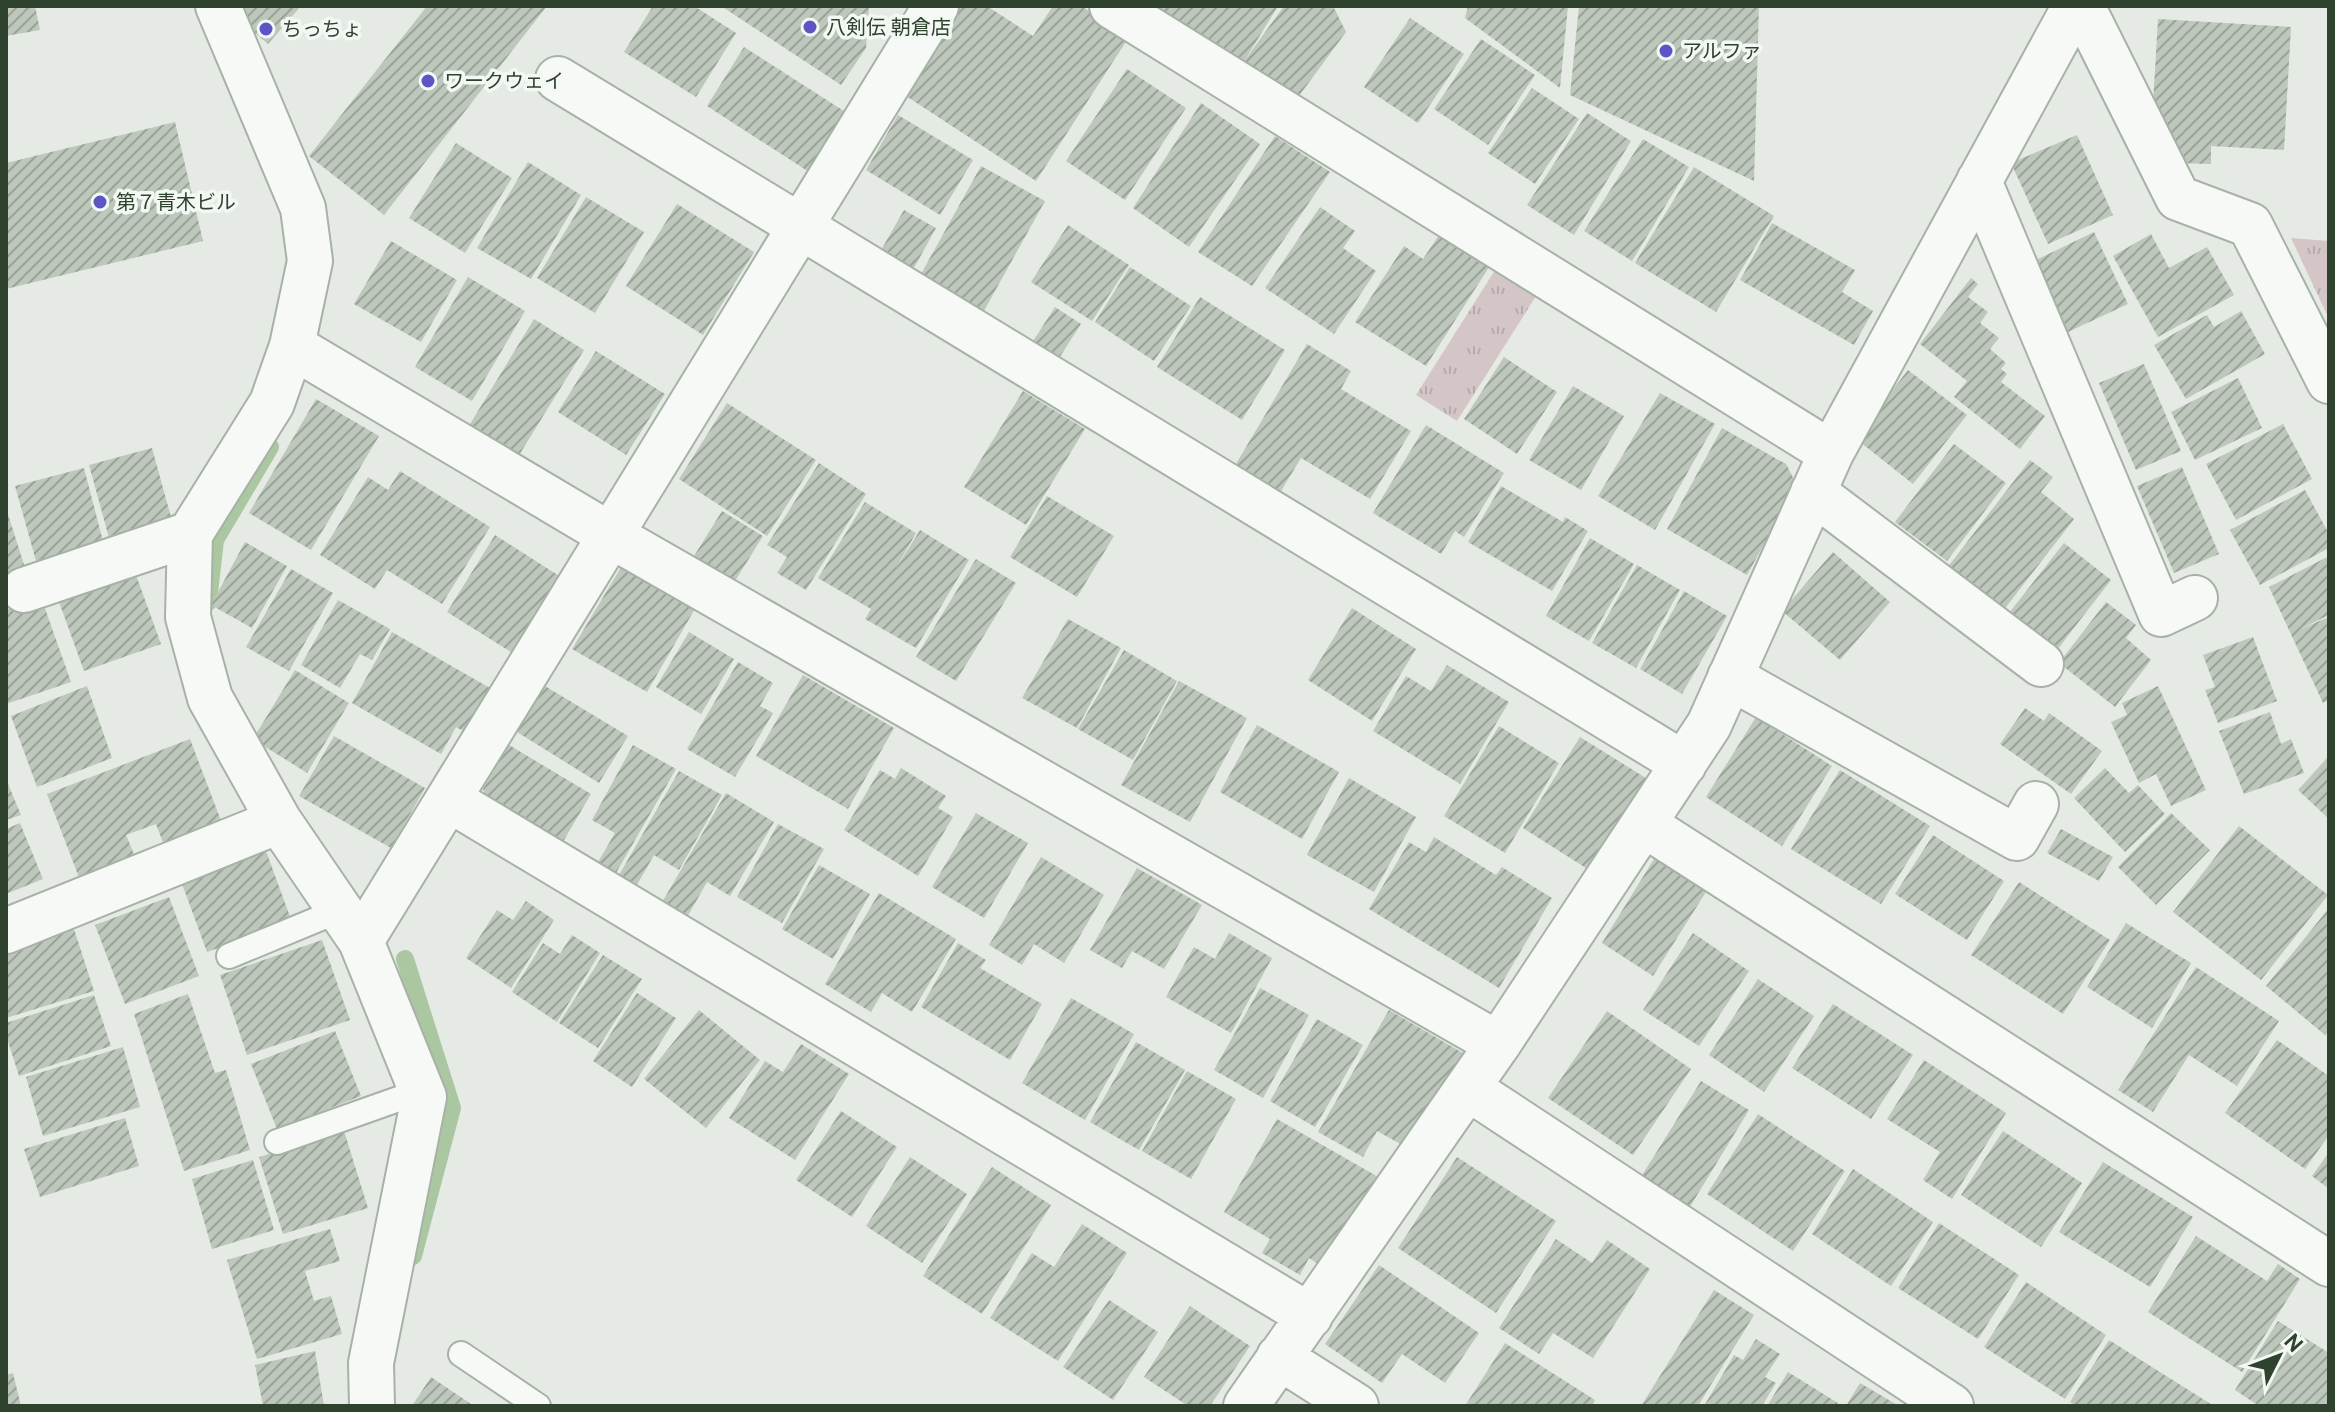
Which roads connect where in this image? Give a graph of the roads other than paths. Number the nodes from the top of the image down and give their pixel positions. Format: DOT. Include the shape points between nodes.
graph roads {
  1 [pos="218,6"];
  2 [pos="936,6"];
  3 [pos="1112,6"];
  4 [pos="2075,6"];
  5 [pos="2082,6"];
  6 [pos="558,79"];
  7 [pos="1979,181"];
  8 [pos="801,227"];
  9 [pos="305,354"];
  10 [pos="2329,381"];
  11 [pos="1831,453"];
  12 [pos="1813,492"];
  13 [pos="190,534"];
  14 [pos="612,536"];
  15 [pos="24,590"];
  16 [pos="2195,598"];
  17 [pos="2041,664"];
  18 [pos="1730,677"];
  19 [pos="1684,764"];
  20 [pos="450,800"];
  21 [pos="2036,804"];
  22 [pos="279,821"];
  23 [pos="1645,825"];
  24 [pos="351,926"];
  25 [pos="6,931"];
  26 [pos="229,956"];
  27 [pos="1498,1044"];
  28 [pos="1468,1088"];
  29 [pos="421,1091"];
  30 [pos="277,1142"];
  31 [pos="2329,1264"];
  32 [pos="1310,1316"];
  33 [pos="461,1354"];
  34 [pos="1279,1357"];
  35 [pos="372,1406"];
  36 [pos="538,1406"];
  37 [pos="1246,1406"];
  38 [pos="1356,1406"];
  39 [pos="1951,1406"];
  1 -- 9 [label="street" via="303,208 310,261"];
  2 -- 8 [label="street"];
  3 -- 11 [label="street"];
  4 -- 7 [label="street"];
  5 -- 10 [label="street" via="2178,198 2250,225"];
  6 -- 8 [label="street"];
  7 -- 11 [label="street"];
  7 -- 16 [label="street" via="2161,614"];
  8 -- 14 [label="street"];
  8 -- 19 [label="street"];
  9 -- 13 [label="street"];
  9 -- 14 [label="street"];
  11 -- 12 [label="street"];
  12 -- 17 [label="street"];
  12 -- 18 [label="street"];
  13 -- 15 [label="street"];
  13 -- 22 [label="street" via="188,617 210,698"];
  14 -- 20 [label="street"];
  14 -- 27 [label="street"];
  18 -- 19 [label="street"];
  18 -- 21 [label="street" via="2017,838"];
  19 -- 23 [label="street"];
  20 -- 24 [label="street"];
  20 -- 32 [label="street"];
  22 -- 24 [label="street"];
  22 -- 25 [label="street"];
  23 -- 27 [label="street"];
  23 -- 31 [label="street"];
  24 -- 26 [label="lane"];
  24 -- 29 [label="street"];
  27 -- 28 [label="street"];
  28 -- 32 [label="street"];
  28 -- 39 [label="street"];
  29 -- 30 [label="lane"];
  29 -- 35 [label="street" via="424,1097 371,1363"];
  32 -- 34 [label="street"];
  33 -- 36 [label="lane"];
  34 -- 37 [label="street"];
  34 -- 38 [label="street"];
}
